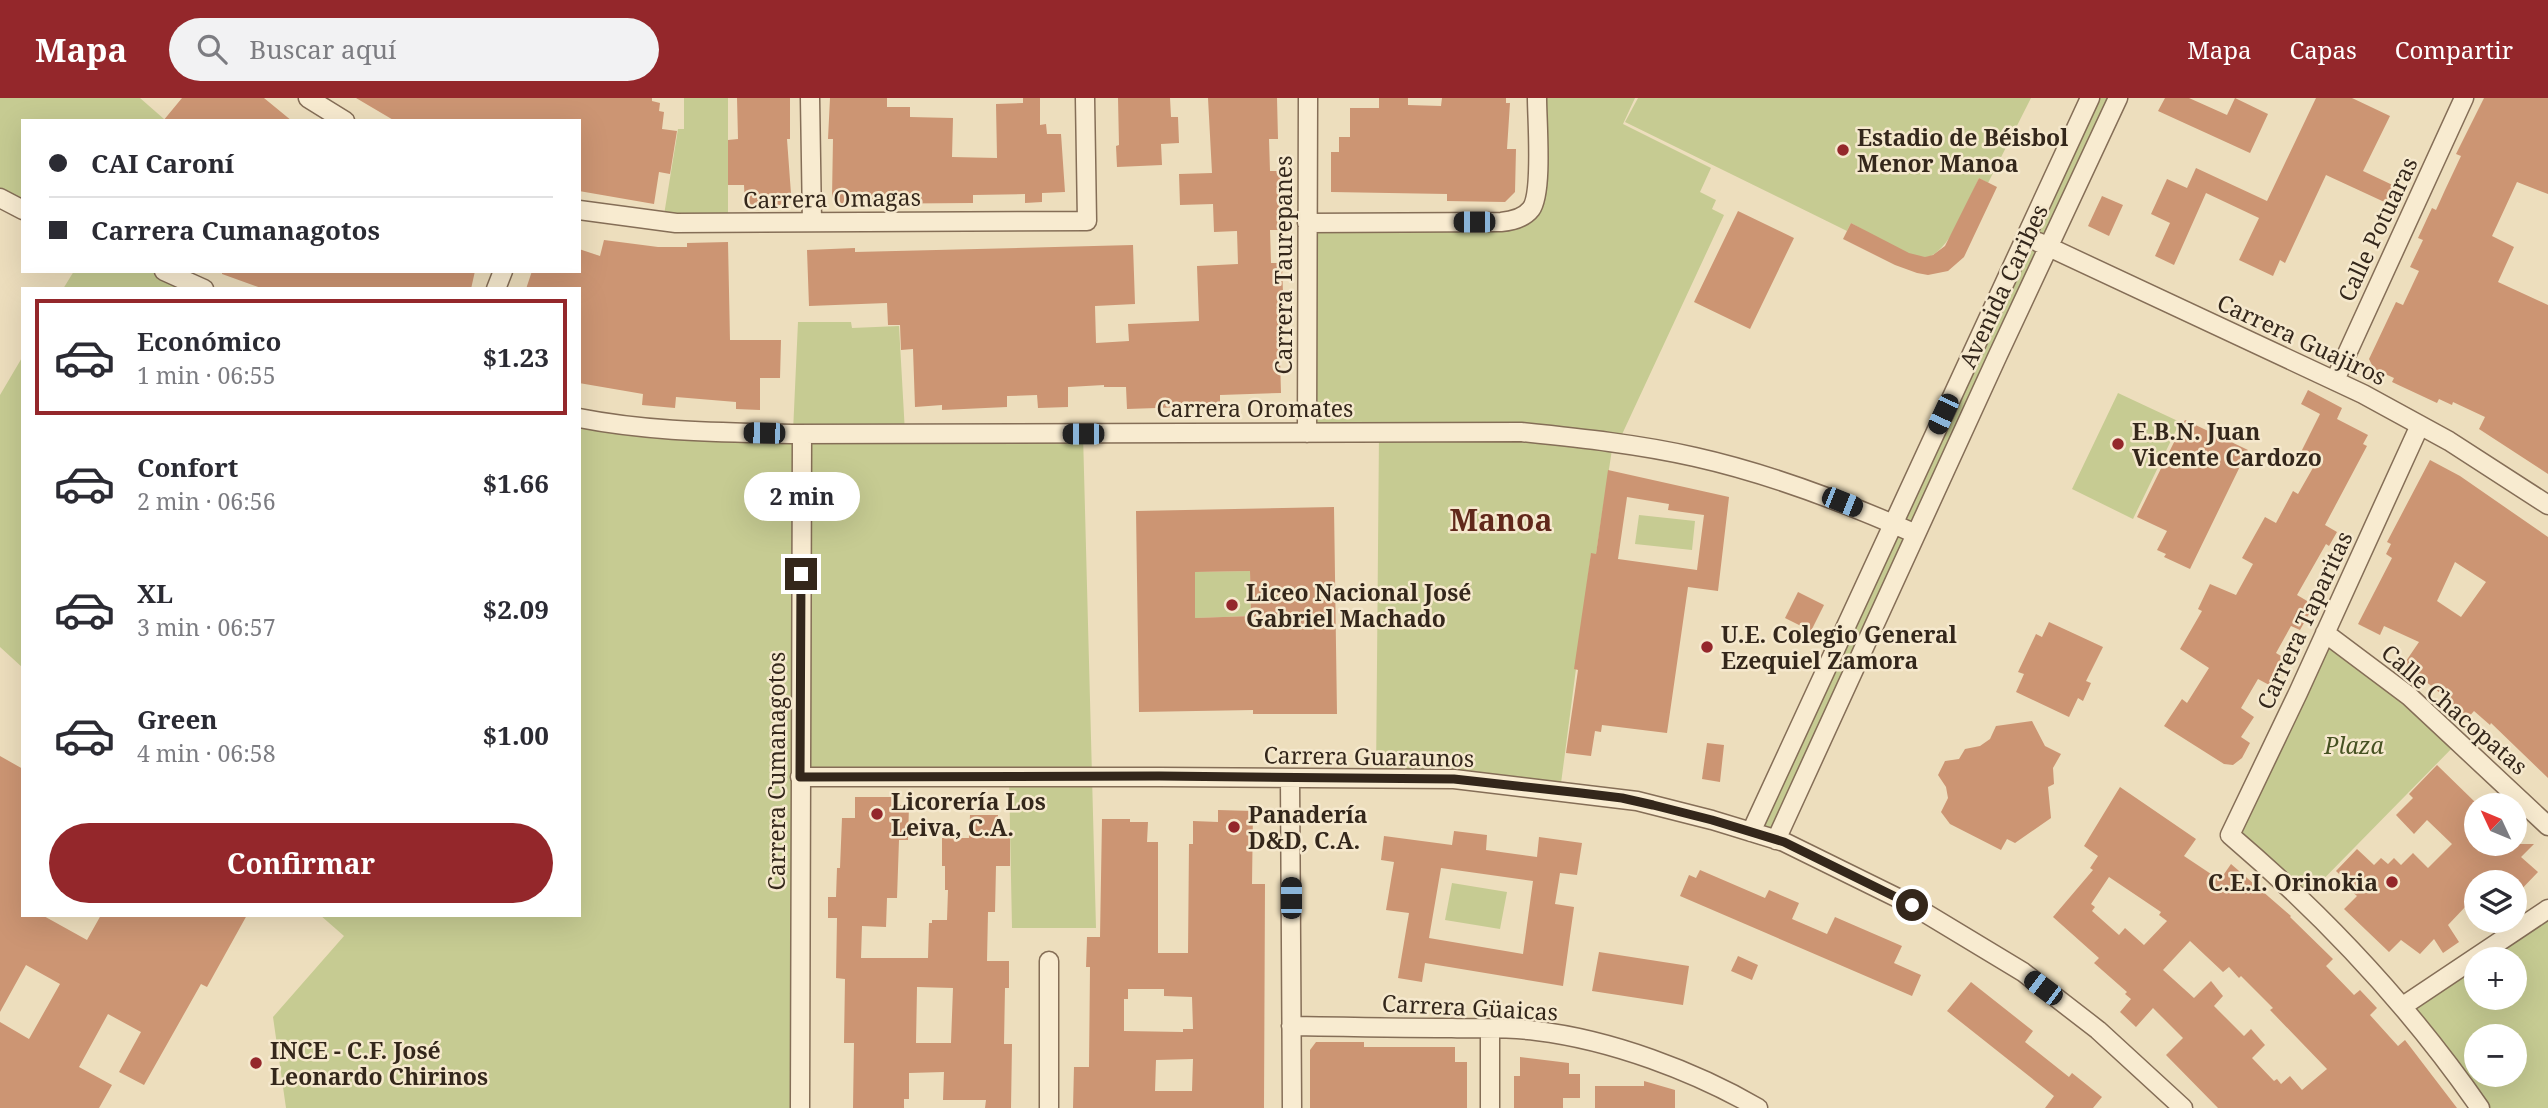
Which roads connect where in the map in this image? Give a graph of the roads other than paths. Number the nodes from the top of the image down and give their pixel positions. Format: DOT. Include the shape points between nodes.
graph roads {
  1 [pos="308,98"];
  2 [pos="810,98"];
  3 [pos="1085,98"];
  4 [pos="1308,98"];
  5 [pos="1537,98"];
  6 [pos="2090,98"];
  7 [pos="2118,98"];
  8 [pos="2464,98"];
  9 [pos="342,119"];
  10 [pos="0,198"];
  11 [pos="21,209"];
  12 [pos="581,211"];
  13 [pos="812,222"];
  14 [pos="1307,223"];
  15 [pos="2025,236"];
  16 [pos="2048,247"];
  17 [pos="168,273"];
  18 [pos="200,287"];
  19 [pos="2335,380"];
  20 [pos="581,418"];
  21 [pos="2420,425"];
  22 [pos="1307,433"];
  23 [pos="802,434"];
  24 [pos="2548,505"];
  25 [pos="1893,523"];
  26 [pos="1916,534"];
  27 [pos="2325,633"];
  28 [pos="800,777"];
  29 [pos="1290,778"];
  30 [pos="2548,826"];
  31 [pos="1751,832"];
  32 [pos="1776,840"];
  33 [pos="2548,909"];
  34 [pos="1049,961"];
  35 [pos="2403,1006"];
  36 [pos="1291,1026"];
  37 [pos="1490,1029"];
  38 [pos="800,1108"];
  39 [pos="1049,1108"];
  40 [pos="1292,1108"];
  41 [pos="1490,1108"];
  42 [pos="1758,1108"];
  43 [pos="2183,1108"];
  44 [pos="2480,1108"];
  1 -- 9 [label="street"];
  2 -- 13 [label="street"];
  3 -- 13 [label="street, Carrera Omagas" via="1087,221"];
  4 -- 14 [label="street, Carrera Taurepanes"];
  5 -- 14 [label="street" via="1537,190 1530,209 1512,221"];
  6 -- 15 [label="street, Avenida Caribes"];
  7 -- 16 [label="street, Avenida Caribes"];
  8 -- 19 [label="street, Calle Potuaras"];
  10 -- 11 [label="street"];
  12 -- 13 [label="street, Carrera Omagas" via="676,223"];
  14 -- 22 [label="street, Carrera Taurepanes"];
  15 -- 16 [label="street, Carrera Guajiros"];
  15 -- 25 [label="street, Avenida Caribes"];
  16 -- 19 [label="street, Carrera Guajiros"];
  16 -- 26 [label="street, Avenida Caribes"];
  17 -- 18 [label="street"];
  19 -- 21 [label="street, Carrera Guajiros"];
  20 -- 23 [label="street, Carrera Oromates" via="680,431"];
  21 -- 24 [label="street, Carrera Guajiros"];
  21 -- 27 [label="street, Carrera Taparitas"];
  22 -- 23 [label="street, Carrera Oromates"];
  22 -- 25 [label="street, Carrera Oromates" via="1484,430 1598,440 1741,469"];
  23 -- 28 [label="street, Carrera Cumanagotos"];
  25 -- 26 [label="street, Carrera Oromates"];
  25 -- 31 [label="street, Avenida Caribes"];
  26 -- 32 [label="street, Avenida Caribes"];
  27 -- 30 [label="street, Calle Chacopatas" via="2409,696"];
  27 -- 35 [label="street, Carrera Taparitas" via="2230,835 2328,924"];
  28 -- 29 [label="street, Carrera Guaraunos"];
  28 -- 38 [label="street, Carrera Cumanagotos"];
  29 -- 31 [label="street, Carrera Guaraunos" via="1454,779 1622,798"];
  29 -- 36 [label="street"];
  31 -- 32 [label="street, Carrera Guaraunos"];
  32 -- 43 [label="street, Carrera Guaraunos" via="1863,880 1994,953 2098,1030"];
  33 -- 35 [label="street"];
  34 -- 39 [label="street"];
  35 -- 44 [label="street"];
  36 -- 37 [label="street, Carrera Güaicas"];
  36 -- 40 [label="street"];
  37 -- 41 [label="street"];
  37 -- 42 [label="street, Carrera Güaicas" via="1534,1030 1582,1039 1672,1067"];
}
